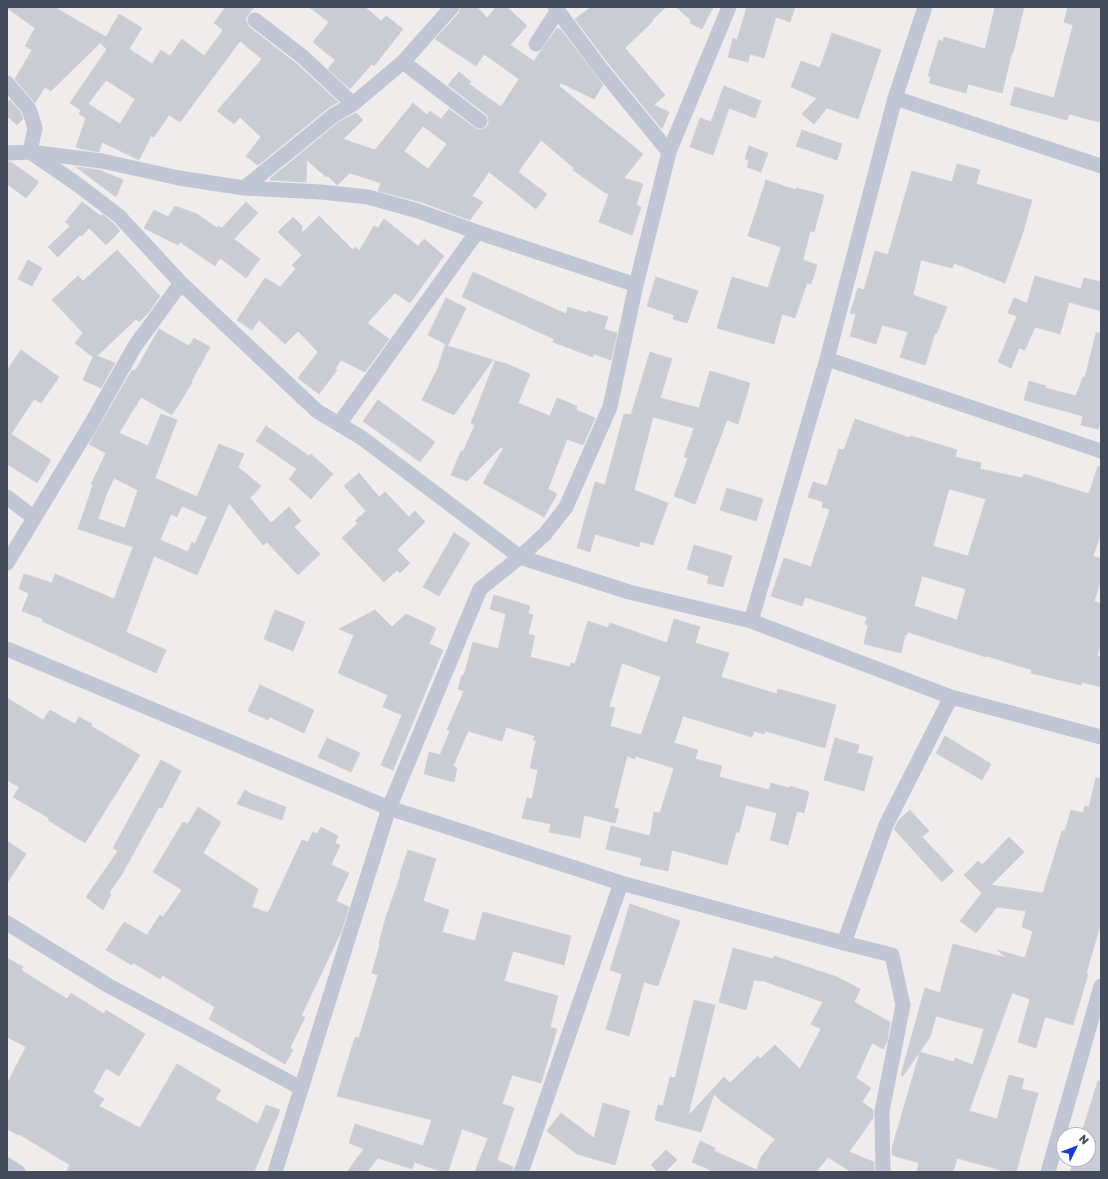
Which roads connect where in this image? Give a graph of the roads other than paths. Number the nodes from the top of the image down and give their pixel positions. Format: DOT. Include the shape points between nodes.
graph roads {
  1 [pos="452,7"];
  2 [pos="729,7"];
  3 [pos="925,7"];
  4 [pos="556,9"];
  5 [pos="255,20"];
  6 [pos="536,44"];
  7 [pos="403,62"];
  8 [pos="7,83"];
  9 [pos="895,98"];
  10 [pos="353,104"];
  11 [pos="480,121"];
  12 [pos="30,152"];
  13 [pos="669,152"];
  14 [pos="7,153"];
  15 [pos="1101,166"];
  16 [pos="244,188"];
  17 [pos="477,232"];
  18 [pos="181,282"];
  19 [pos="636,285"];
  20 [pos="826,359"];
  21 [pos="339,424"];
  22 [pos="1101,451"];
  23 [pos="7,497"];
  24 [pos="34,518"];
  25 [pos="520,558"];
  26 [pos="7,563"];
  27 [pos="751,621"];
  28 [pos="7,649"];
  29 [pos="951,697"];
  30 [pos="1101,737"];
  31 [pos="389,808"];
  32 [pos="622,883"];
  33 [pos="7,923"];
  34 [pos="844,943"];
  35 [pos="1101,986"];
  36 [pos="301,1088"];
  37 [pos="7,1165"];
  38 [pos="18,1172"];
  39 [pos="275,1172"];
  40 [pos="521,1172"];
  41 [pos="883,1172"];
  42 [pos="1048,1172"];
  1 -- 7 [label="street"];
  2 -- 13 [label="street"];
  3 -- 9 [label="street"];
  4 -- 6 [label="street"];
  4 -- 13 [label="street"];
  5 -- 10 [label="street" via="303,57"];
  7 -- 10 [label="street"];
  7 -- 11 [label="street"];
  8 -- 12 [label="street" via="29,109 35,128"];
  9 -- 15 [label="street"];
  9 -- 20 [label="street"];
  10 -- 16 [label="street" via="334,115"];
  12 -- 14 [label="street"];
  12 -- 16 [label="street" via="102,161 179,178"];
  12 -- 18 [label="street" via="119,216"];
  13 -- 19 [label="street"];
  16 -- 17 [label="street" via="368,197"];
  17 -- 19 [label="street"];
  17 -- 21 [label="street"];
  18 -- 21 [label="street" via="317,411"];
  18 -- 24 [label="street" via="135,346"];
  19 -- 25 [label="street" via="610,407 586,464 566,507 545,534"];
  20 -- 22 [label="street"];
  20 -- 27 [label="street"];
  21 -- 25 [label="street" via="362,438"];
  23 -- 24 [label="street"];
  24 -- 26 [label="street"];
  25 -- 27 [label="street" via="629,592"];
  25 -- 31 [label="street" via="480,589"];
  27 -- 29 [label="street"];
  28 -- 31 [label="street"];
  29 -- 30 [label="street"];
  29 -- 34 [label="street" via="886,825"];
  31 -- 32 [label="street"];
  31 -- 36 [label="street"];
  32 -- 34 [label="street"];
  32 -- 40 [label="street"];
  33 -- 36 [label="street" via="109,986"];
  34 -- 41 [label="street" via="892,955 903,1005 882,1111"];
  35 -- 42 [label="street"];
  36 -- 39 [label="street"];
  37 -- 38 [label="street"];
}
